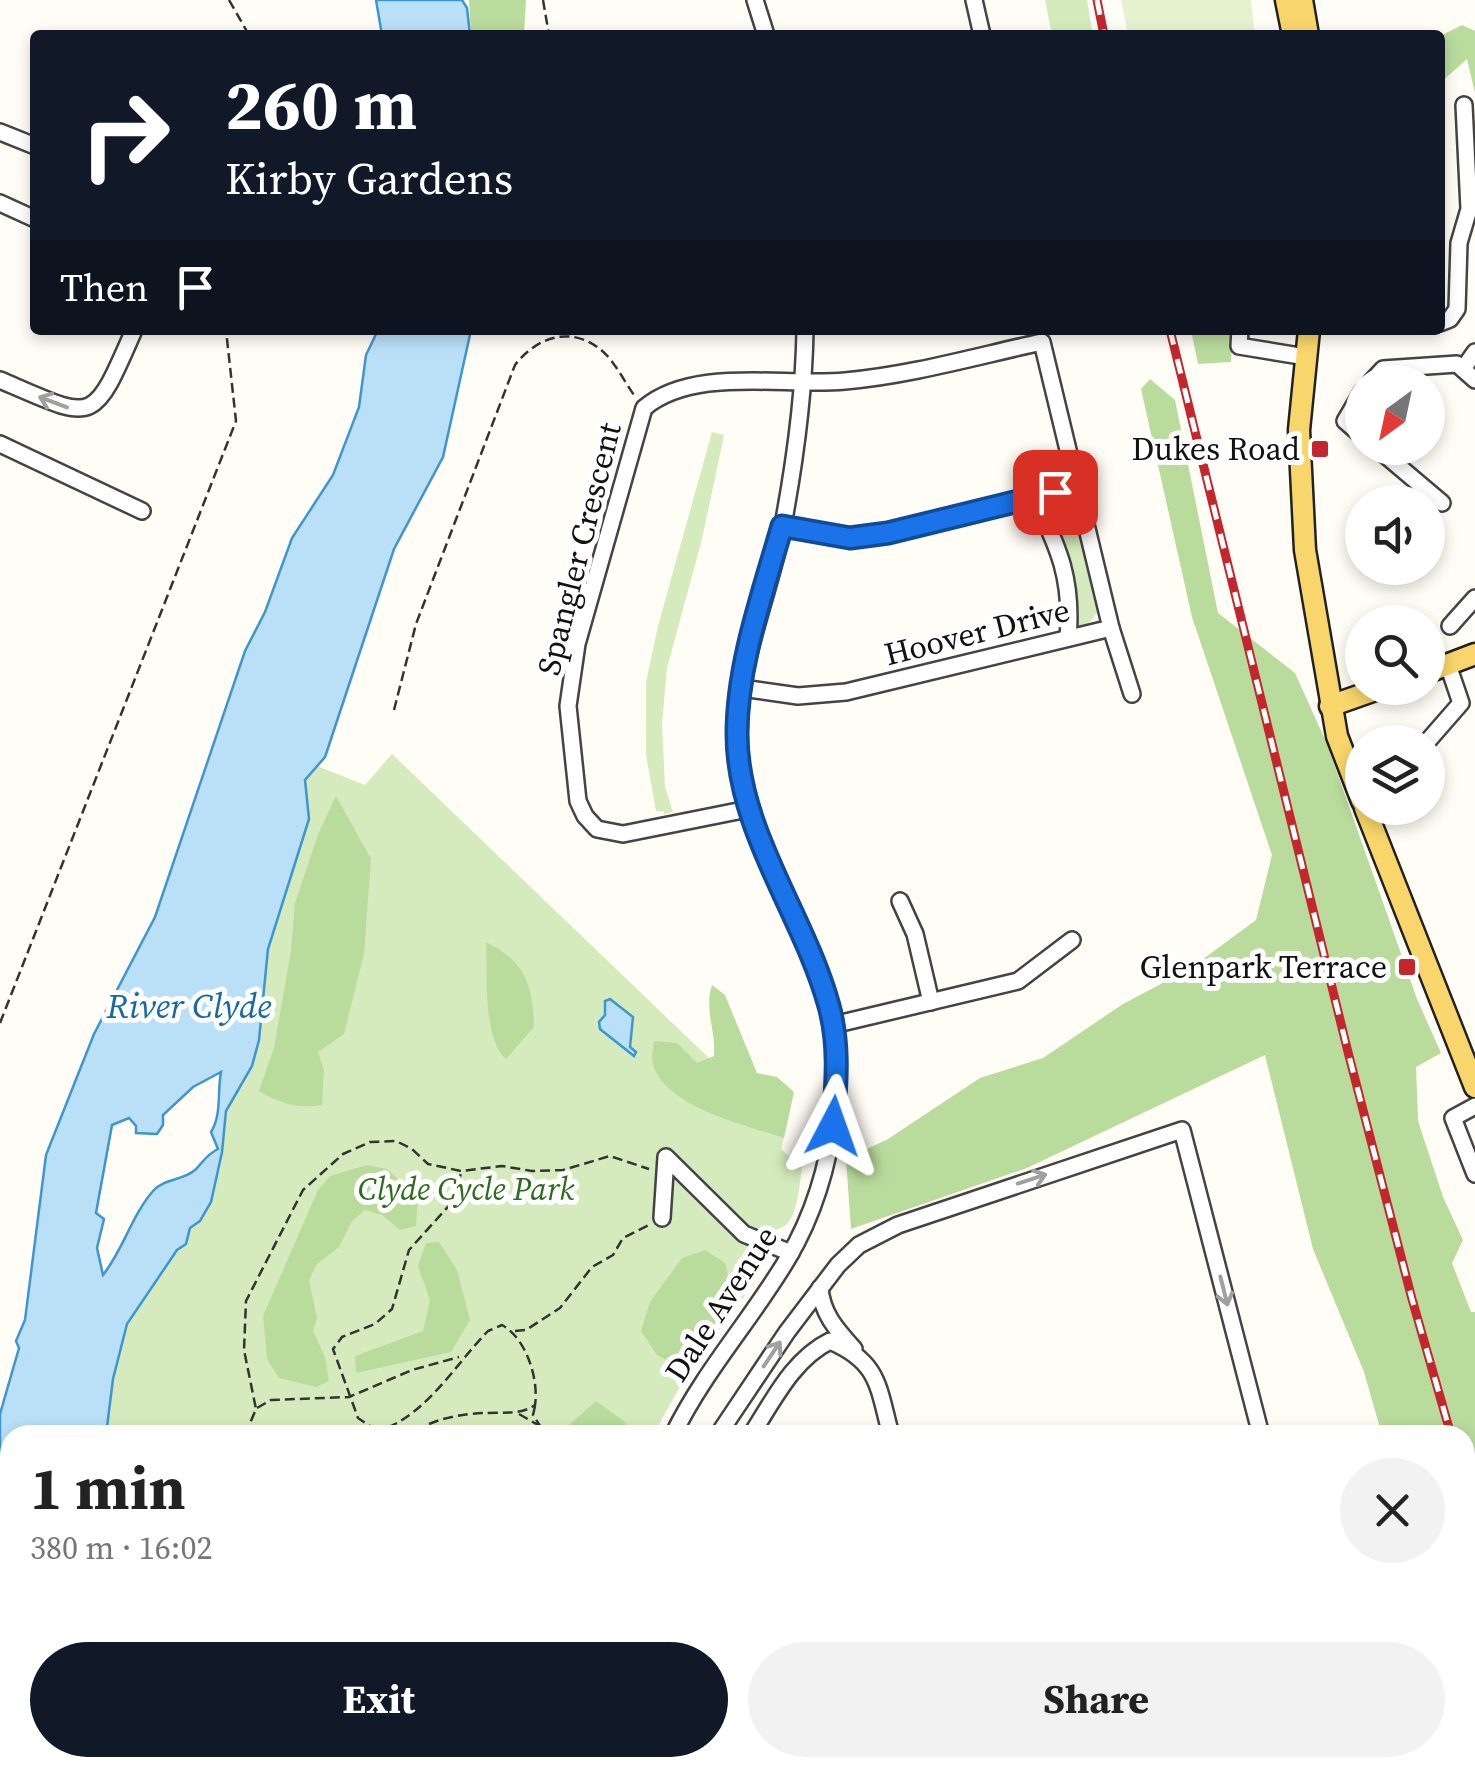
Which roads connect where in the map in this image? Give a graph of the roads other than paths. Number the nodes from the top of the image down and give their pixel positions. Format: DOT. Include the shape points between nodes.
graph roads {
  1 [pos="755,0"];
  2 [pos="974,0"];
  3 [pos="1286,0"];
  4 [pos="1302,0"];
  5 [pos="764,30"];
  6 [pos="981,30"];
  7 [pos="1293,30"];
  8 [pos="1307,30"];
  9 [pos="1464,105"];
  10 [pos="0,132"];
  11 [pos="30,144"];
  12 [pos="0,202"];
  13 [pos="30,216"];
  14 [pos="1445,243"];
  15 [pos="1460,243"];
  16 [pos="1445,321"];
  17 [pos="132,335"];
  18 [pos="805,335"];
  19 [pos="1240,335"];
  20 [pos="1308,335"];
  21 [pos="1475,352"];
  22 [pos="1306,357"];
  23 [pos="1438,365"];
  24 [pos="1469,375"];
  25 [pos="0,380"];
  26 [pos="804,381"];
  27 [pos="0,444"];
  28 [pos="1397,465"];
  29 [pos="1421,485"];
  30 [pos="1076,486"];
  31 [pos="1034,497"];
  32 [pos="142,511"];
  33 [pos="782,526"];
  34 [pos="1475,598"];
  35 [pos="1450,626"];
  36 [pos="1110,628"];
  37 [pos="1068,638"];
  38 [pos="1475,654"];
  39 [pos="1445,665"];
  40 [pos="1445,678"];
  41 [pos="742,688"];
  42 [pos="1132,694"];
  43 [pos="1345,701"];
  44 [pos="1330,706"];
  45 [pos="1442,725"];
  46 [pos="1345,758"];
  47 [pos="748,809"];
  48 [pos="1372,825"];
  49 [pos="900,901"];
  50 [pos="1072,940"];
  51 [pos="930,1002"];
  52 [pos="833,1026"];
  53 [pos="1475,1087"];
  54 [pos="1475,1106"];
  55 [pos="1475,1174"];
  56 [pos="662,1218"];
  57 [pos="791,1253"];
  58 [pos="820,1288"];
  59 [pos="856,1352"];
  60 [pos="678,1425"];
  61 [pos="725,1425"];
  62 [pos="758,1425"];
  63 [pos="888,1425"];
  64 [pos="1258,1425"];
  1 -- 5 [label="street"];
  2 -- 6 [label="street"];
  3 -- 7 [label="main road"];
  4 -- 8 [label="main road"];
  9 -- 15 [label="street" via="1468,209"];
  10 -- 11 [label="street"];
  12 -- 13 [label="street"];
  14 -- 15 [label="street"];
  15 -- 16 [label="street" via="1457,309"];
  17 -- 25 [label="street, one-way" via="107,392 84,409"];
  18 -- 26 [label="street, Dale Avenue"];
  19 -- 22 [label="street" via="1239,346"];
  20 -- 22 [label="main road"];
  21 -- 24 [label="street"];
  22 -- 44 [label="main road" via="1299,430 1304,550"];
  23 -- 24 [label="street" via="1457,364"];
  26 -- 30 [label="street, Hoover Drive" via="902,374 1042,342"];
  26 -- 33 [label="street, Dale Avenue"];
  26 -- 47 [label="street, Spangler Crescent" via="680,387 644,408 577,644 568,706 578,801 596,829 623,834"];
  27 -- 32 [label="street"];
  28 -- 29 [label="street"];
  30 -- 31 [label="street"];
  30 -- 36 [label="street, Hoover Drive"];
  31 -- 33 [label="street" via="850,538"];
  31 -- 37 [label="street" via="1066,570"];
  33 -- 41 [label="street, Dale Avenue"];
  34 -- 35 [label="street"];
  36 -- 37 [label="street, Hoover Drive"];
  36 -- 42 [label="street"];
  37 -- 41 [label="street, Hoover Drive" via="846,692 798,696"];
  38 -- 39 [label="main road"];
  40 -- 45 [label="street" via="1462,703"];
  41 -- 47 [label="street, Dale Avenue" via="737,734"];
  43 -- 44 [label="main road"];
  44 -- 46 [label="main road"];
  47 -- 52 [label="street, Dale Avenue" via="821,980"];
  48 -- 53 [label="main road"];
  49 -- 51 [label="street"];
  50 -- 51 [label="street" via="1018,982"];
  51 -- 52 [label="street"];
  52 -- 57 [label="street, Dale Avenue" via="833,1126 814,1202"];
  54 -- 55 [label="street" via="1453,1118"];
  56 -- 57 [label="street" via="666,1158 744,1234"];
  57 -- 60 [label="street, Dale Avenue"];
  58 -- 59 [label="street" via="831,1322"];
  61 -- 58 [label="street, one-way"];
  58 -- 64 [label="street, one-way" via="859,1245 898,1225 1182,1130"];
  59 -- 62 [label="street" via="830,1341 812,1350"];
  59 -- 63 [label="street" via="875,1378"];
}
